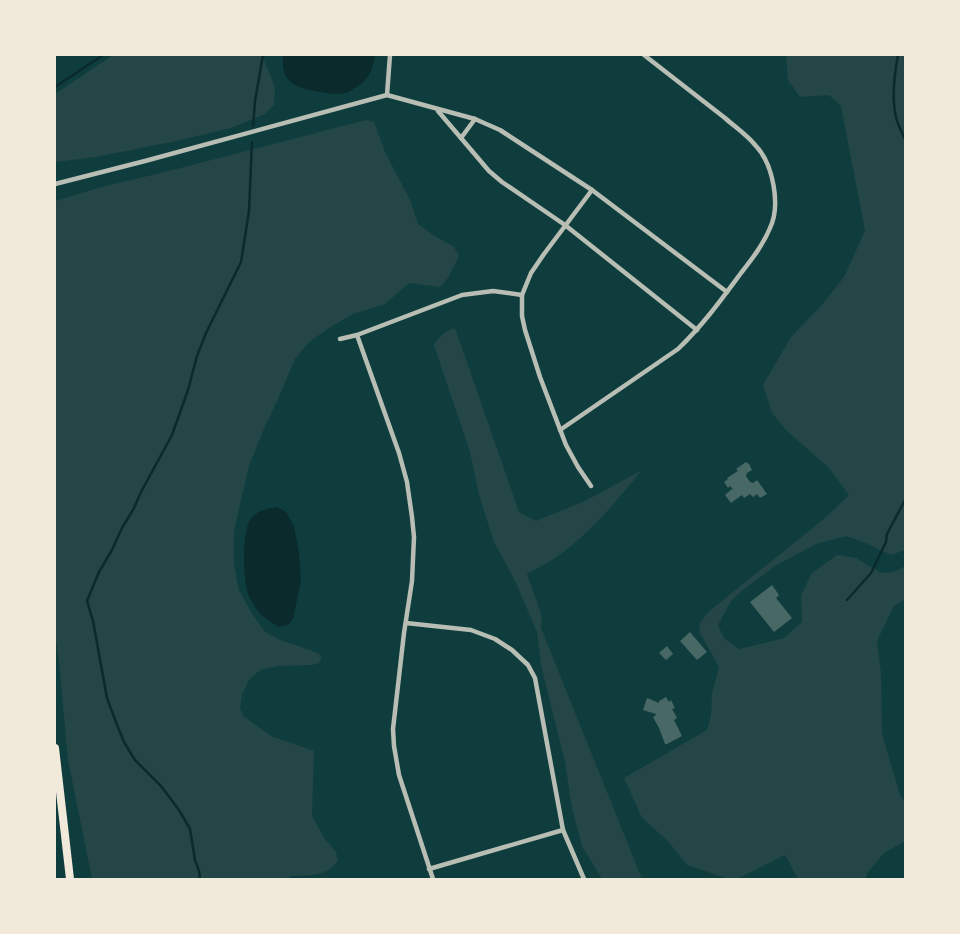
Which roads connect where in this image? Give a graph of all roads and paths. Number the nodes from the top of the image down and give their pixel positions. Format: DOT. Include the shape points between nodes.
graph roads {
  1 [pos="390,55"];
  2 [pos="644,55"];
  3 [pos="387,95"];
  4 [pos="437,110"];
  5 [pos="475,119"];
  6 [pos="461,138"];
  7 [pos="55,184"];
  8 [pos="592,190"];
  9 [pos="565,225"];
  10 [pos="727,292"];
  11 [pos="522,295"];
  12 [pos="697,330"];
  13 [pos="357,335"];
  14 [pos="340,339"];
  15 [pos="560,430"];
  16 [pos="591,486"];
  17 [pos="406,623"];
  18 [pos="55,748"];
  19 [pos="563,830"];
  20 [pos="429,869"];
  21 [pos="70,879"];
  22 [pos="432,879"];
  23 [pos="584,879"];
  1 -- 3 [label="street"];
  2 -- 10 [label="street" via="757,146 771,172 776,204 771,227"];
  3 -- 4 [label="street"];
  3 -- 7 [label="street"];
  4 -- 5 [label="street"];
  4 -- 6 [label="street"];
  5 -- 6 [label="street"];
  5 -- 8 [label="street" via="500,130"];
  6 -- 9 [label="street" via="502,182"];
  8 -- 9 [label="street"];
  8 -- 10 [label="street"];
  9 -- 11 [label="street" via="531,273"];
  9 -- 12 [label="street"];
  10 -- 12 [label="street"];
  11 -- 13 [label="street" via="493,291 462,295"];
  11 -- 15 [label="street" via="525,330"];
  12 -- 15 [label="street" via="678,348"];
  13 -- 14 [label="street"];
  13 -- 17 [label="street" via="407,482 414,537"];
  15 -- 16 [label="street" via="573,460"];
  17 -- 19 [label="street" via="471,630 495,638 528,665 535,678"];
  17 -- 20 [label="street" via="393,728 394,746 399,775"];
  18 -- 21 [label="main road"];
  19 -- 20 [label="street"];
  19 -- 23 [label="street"];
  20 -- 22 [label="street"];
}
